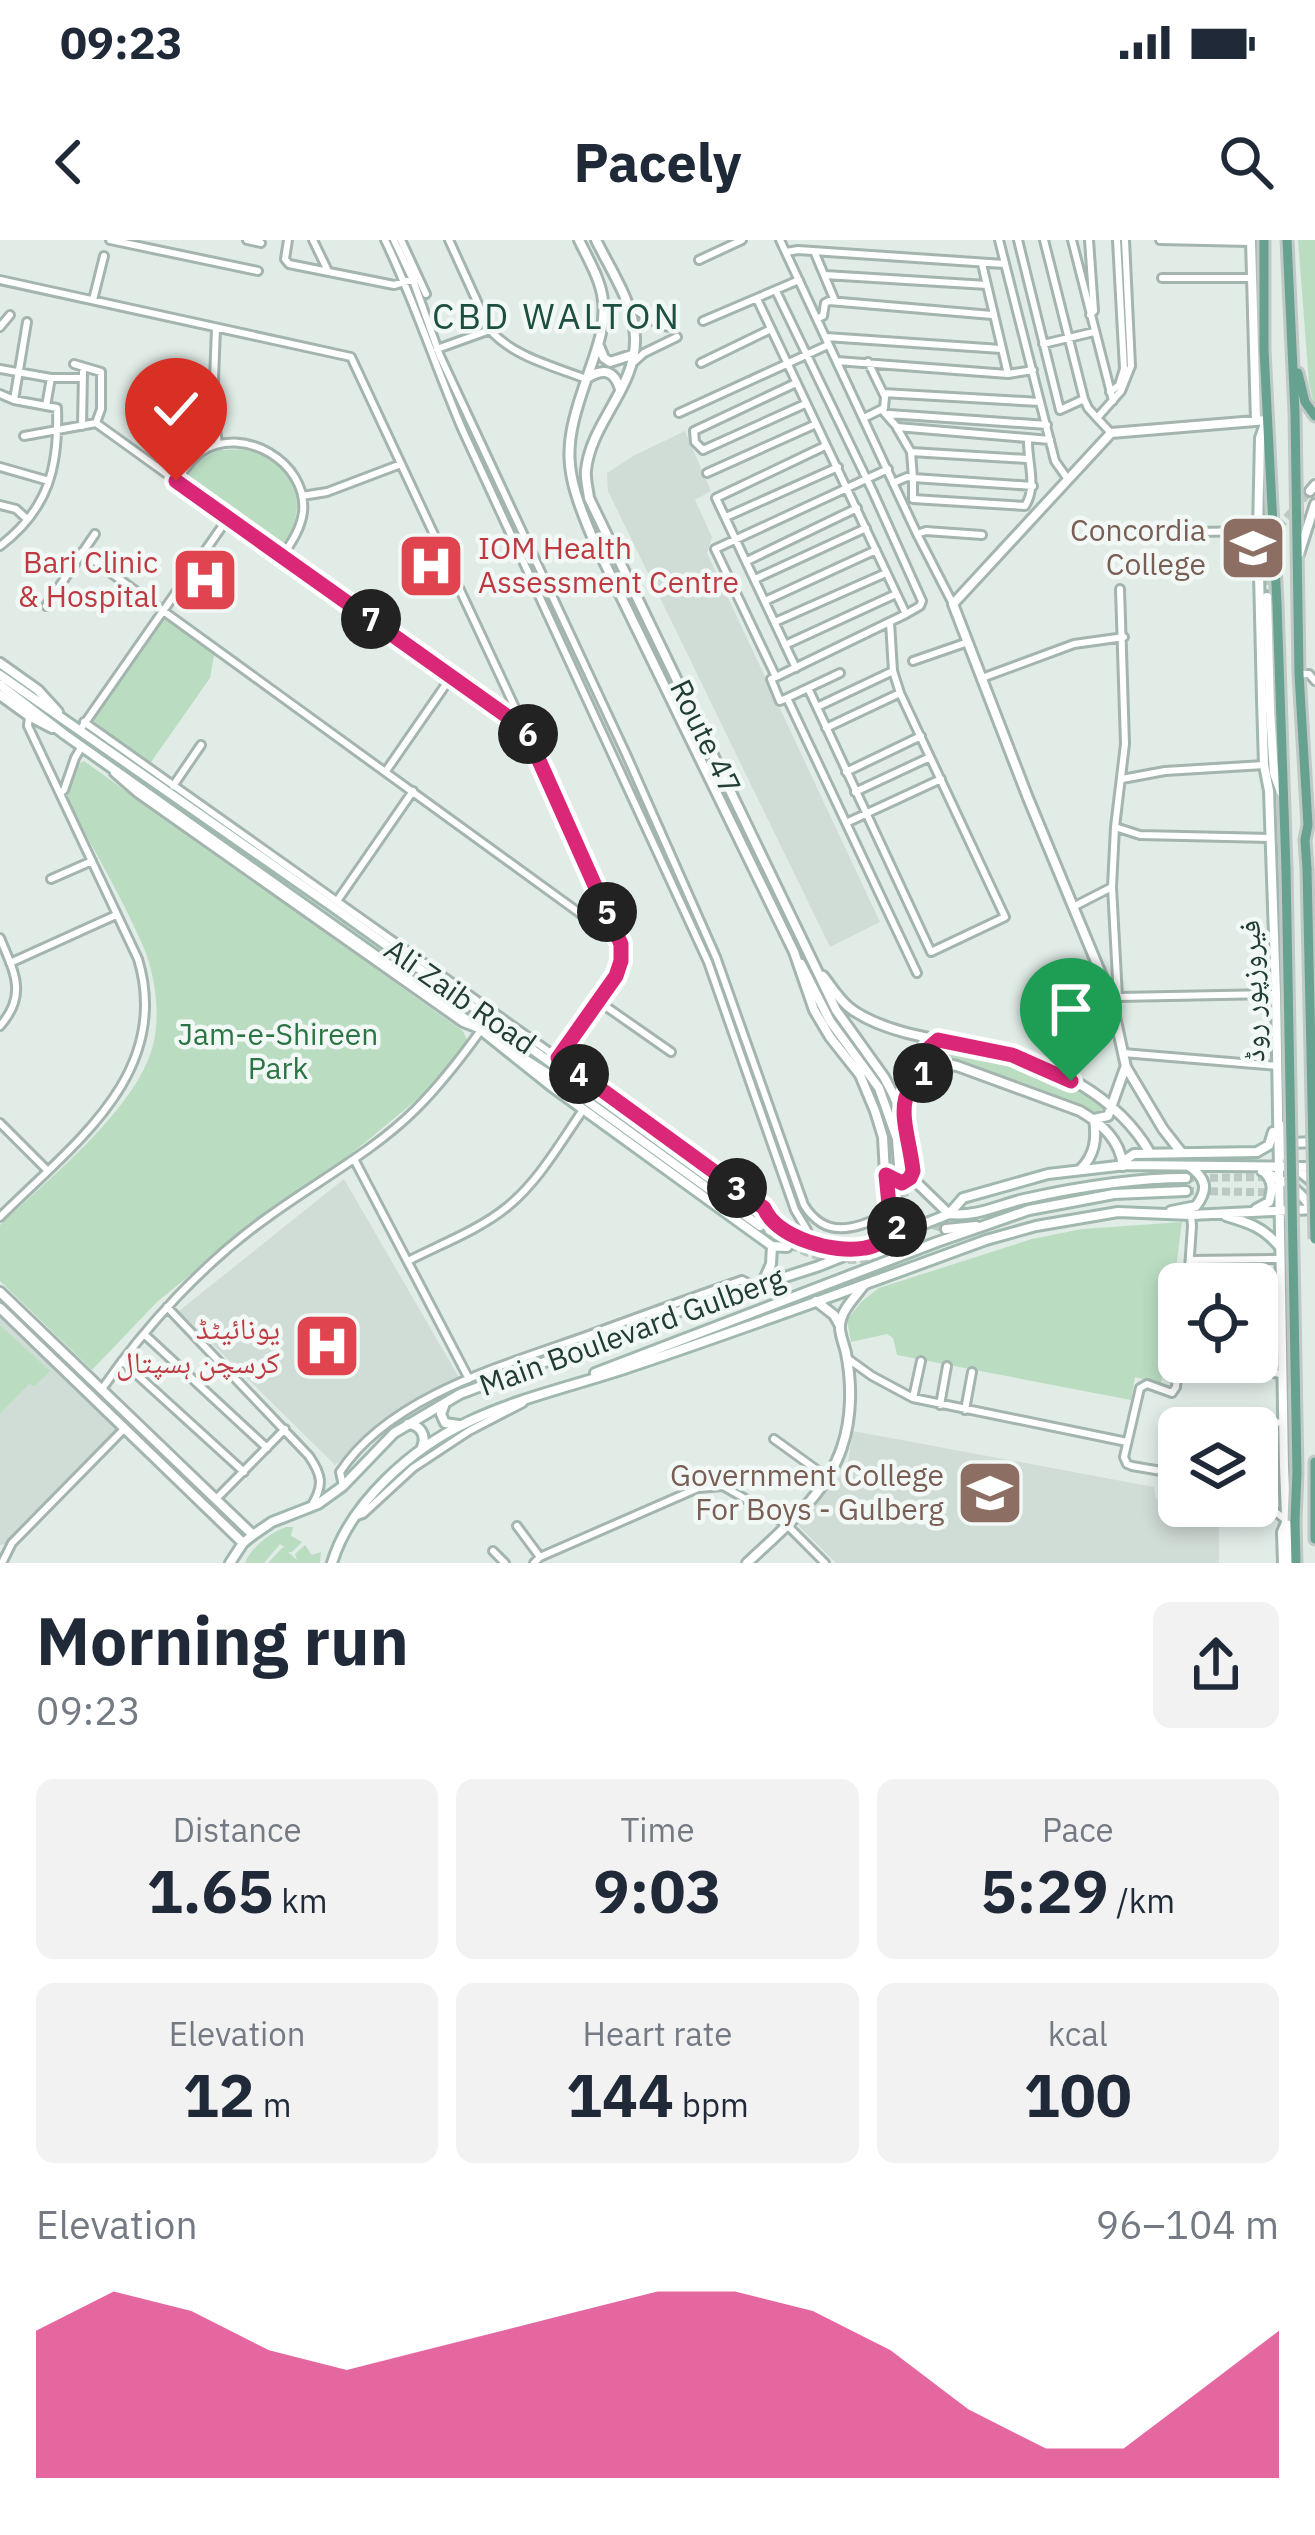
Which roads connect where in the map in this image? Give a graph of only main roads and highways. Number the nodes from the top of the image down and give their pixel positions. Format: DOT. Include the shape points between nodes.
graph roads {
  1 [pos="579,240"];
  2 [pos="596,240"];
  3 [pos="1287,240"];
  4 [pos="1255,241"];
  5 [pos="599,343"];
  6 [pos="1291,344"];
  7 [pos="633,359"];
  8 [pos="586,379"];
  9 [pos="621,391"];
  10 [pos="1315,416"];
  11 [pos="1262,420"];
  12 [pos="1315,504"];
  13 [pos="1296,562"];
  14 [pos="1267,598"];
  15 [pos="0,663"];
  16 [pos="0,674"];
  17 [pos="0,685"];
  18 [pos="0,695"];
  19 [pos="1270,710"];
  20 [pos="65,720"];
  21 [pos="64,734"];
  22 [pos="1310,783"];
  23 [pos="1268,791"];
  24 [pos="1282,794"];
  25 [pos="1308,826"];
  26 [pos="1315,841"];
  27 [pos="794,952"];
  28 [pos="815,965"];
  29 [pos="481,1030"];
  30 [pos="938,1040"];
  31 [pos="941,1064"];
  32 [pos="1126,1066"];
  33 [pos="1277,1101"];
  34 [pos="1111,1105"];
  35 [pos="902,1114"];
  36 [pos="1094,1119"];
  37 [pos="1163,1129"];
  38 [pos="1315,1142"];
  39 [pos="1154,1152"];
  40 [pos="1181,1152"];
  41 [pos="1125,1165"];
  42 [pos="1188,1165"];
  43 [pos="899,1166"];
  44 [pos="1293,1167"];
  45 [pos="1315,1167"];
  46 [pos="1255,1168"];
  47 [pos="1080,1170"];
  48 [pos="913,1171"];
  49 [pos="1279,1173"];
  50 [pos="886,1175"];
  51 [pos="1186,1178"];
  52 [pos="1315,1185"];
  53 [pos="1186,1191"];
  54 [pos="1302,1194"];
  55 [pos="1255,1210"];
  56 [pos="1279,1210"];
  57 [pos="1314,1211"];
  58 [pos="1159,1212"];
  59 [pos="1216,1213"];
  60 [pos="949,1214"];
  61 [pos="984,1225"];
  62 [pos="760,1226"];
  63 [pos="946,1228"];
  64 [pos="789,1234"];
  65 [pos="901,1234"];
  66 [pos="1315,1239"];
  67 [pos="937,1241"];
  68 [pos="772,1246"];
  69 [pos="1280,1247"];
  70 [pos="864,1249"];
  71 [pos="874,1258"];
  72 [pos="867,1281"];
  73 [pos="758,1286"];
  74 [pos="0,1292"];
  75 [pos="814,1301"];
  76 [pos="0,1307"];
  77 [pos="840,1325"];
  78 [pos="562,1387"];
  79 [pos="448,1400"];
  80 [pos="466,1422"];
  81 [pos="406,1424"];
  82 [pos="420,1450"];
  83 [pos="1315,1462"];
  84 [pos="1291,1521"];
  85 [pos="1315,1522"];
  86 [pos="253,1535"];
  87 [pos="1315,1539"];
  88 [pos="243,1544"];
  89 [pos="230,1563"];
  90 [pos="332,1563"];
  91 [pos="747,1563"];
  92 [pos="1289,1563"];
  1 -- 5 [label="main road, Route 47" via="604,300"];
  2 -- 7 [label="main road, Route 47" via="627,306"];
  3 -- 6 [label="main road"];
  4 -- 11 [label="main road, فیروزپور روڈ"];
  4 -- 11 [label="main road"];
  5 -- 7 [label="main road" via="610,362"];
  5 -- 8 [label="main road, Route 47"];
  6 -- 10 [label="main road"];
  6 -- 13 [label="main road"];
  7 -- 9 [label="main road, Route 47"];
  8 -- 9 [label="main road" via="609,371"];
  8 -- 27 [label="main road, Route 47" via="570,433 577,502"];
  9 -- 28 [label="main road, Route 47" via="588,460 589,498"];
  11 -- 23 [label="main road, فیروزپور روڈ"];
  11 -- 24 [label="main road, فیروزپور روڈ"];
  11 -- 32 [label="main road" via="1111,433 953,604 1114,998"];
  12 -- 13 [label="main road"];
  13 -- 22 [label="main road"];
  14 -- 19 [label="main road"];
  15 -- 20 [label="main road, Ali Zaib Road"];
  16 -- 20 [label="main road, Ali Zaib Road"];
  17 -- 21 [label="main road, Ali Zaib Road"];
  18 -- 21 [label="main road, Ali Zaib Road"];
  19 -- 23 [label="main road"];
  19 -- 24 [label="main road"];
  20 -- 64 [label="main road, Ali Zaib Road"];
  21 -- 29 [label="main road, Ali Zaib Road"];
  22 -- 25 [label="main road"];
  23 -- 33 [label="main road, فیروزپور روڈ"];
  24 -- 84 [label="main road, فیروزپور روڈ, bridge" via="1298,1472"];
  25 -- 26 [label="main road"];
  25 -- 66 [label="main road, bridge"];
  27 -- 43 [label="main road" via="879,1088"];
  27 -- 50 [label="main road, Route 47" via="814,1010 875,1111"];
  28 -- 30 [label="main road" via="852,1010"];
  28 -- 35 [label="main road, Route 47"];
  29 -- 62 [label="main road"];
  29 -- 68 [label="main road, Ali Zaib Road"];
  30 -- 31 [label="main road" via="929,1054"];
  30 -- 34 [label="main road" via="1031,1061"];
  31 -- 35 [label="main road" via="915,1079"];
  31 -- 36 [label="main road"];
  32 -- 34 [label="main road"];
  32 -- 37 [label="main road"];
  33 -- 38 [label="main road" via="1288,1141"];
  33 -- 40 [label="main road" via="1273,1139 1264,1149"];
  33 -- 44 [label="main road"];
  33 -- 49 [label="main road, فیروزپور روڈ"];
  34 -- 36 [label="main road" via="1108,1116"];
  34 -- 39 [label="main road"];
  35 -- 48 [label="main road, Route 47"];
  36 -- 41 [label="main road"];
  36 -- 47 [label="main road" via="1096,1142"];
  37 -- 39 [label="main road"];
  37 -- 40 [label="main road"];
  39 -- 40 [label="main road"];
  39 -- 41 [label="main road" via="1130,1155"];
  41 -- 42 [label="main road, Main Boulevard Gulberg"];
  41 -- 47 [label="main road, Main Boulevard Gulberg"];
  42 -- 46 [label="main road, Main Boulevard Gulberg"];
  42 -- 58 [label="main road" via="1205,1182 1199,1203"];
  44 -- 45 [label="main road"];
  44 -- 49 [label="main road"];
  44 -- 52 [label="main road"];
  46 -- 49 [label="main road"];
  46 -- 55 [label="main road" via="1273,1190"];
  47 -- 60 [label="main road, Main Boulevard Gulberg" via="963,1198"];
  48 -- 50 [label="main road" via="902,1183"];
  48 -- 60 [label="main road, Route 47"];
  49 -- 54 [label="main road"];
  49 -- 56 [label="main road, فیروزپور روڈ"];
  50 -- 65 [label="main road, Route 47"];
  51 -- 60 [label="main road" via="1132,1178"];
  52 -- 54 [label="main road"];
  53 -- 61 [label="main road" via="1100,1196"];
  54 -- 56 [label="main road"];
  54 -- 57 [label="main road"];
  55 -- 56 [label="main road, Main Boulevard Gulberg"];
  55 -- 59 [label="main road, Main Boulevard Gulberg"];
  56 -- 57 [label="main road, Main Boulevard Gulberg"];
  56 -- 69 [label="main road, فیروزپور روڈ"];
  58 -- 59 [label="main road, Main Boulevard Gulberg"];
  58 -- 72 [label="main road, Main Boulevard Gulberg" via="1036,1226"];
  59 -- 69 [label="main road" via="1255,1224"];
  60 -- 65 [label="main road, Main Boulevard Gulberg"];
  61 -- 63 [label="main road"];
  61 -- 67 [label="main road"];
  64 -- 68 [label="main road" via="787,1246"];
  64 -- 70 [label="main road, Ali Zaib Road"];
  65 -- 70 [label="main road, Main Boulevard Gulberg"];
  67 -- 71 [label="main road"];
  67 -- 78 [label="main road"];
  68 -- 73 [label="main road"];
  69 -- 84 [label="main road, فیروزپور روڈ"];
  70 -- 73 [label="main road, Main Boulevard Gulberg"];
  72 -- 75 [label="main road, Main Boulevard Gulberg"];
  72 -- 77 [label="main road"];
  73 -- 79 [label="main road, Main Boulevard Gulberg"];
  74 -- 86 [label="main road"];
  75 -- 77 [label="main road"];
  75 -- 78 [label="main road, Main Boulevard Gulberg"];
  76 -- 88 [label="main road"];
  77 -- 91 [label="main road" via="847,1358 842,1446 828,1478"];
  78 -- 80 [label="main road, Main Boulevard Gulberg"];
  79 -- 80 [label="main road" via="445,1423"];
  79 -- 81 [label="main road, Main Boulevard Gulberg"];
  80 -- 82 [label="main road, Main Boulevard Gulberg"];
  81 -- 82 [label="main road" via="421,1431"];
  81 -- 86 [label="main road, Main Boulevard Gulberg" via="343,1486"];
  82 -- 90 [label="main road, Main Boulevard Gulberg" via="350,1521"];
  83 -- 85 [label="main road"];
  84 -- 92 [label="main road, فیروزپور روڈ"];
  85 -- 87 [label="main road"];
  86 -- 88 [label="main road, Main Boulevard Gulberg"];
  88 -- 89 [label="main road, Main Boulevard Gulberg"];
}
